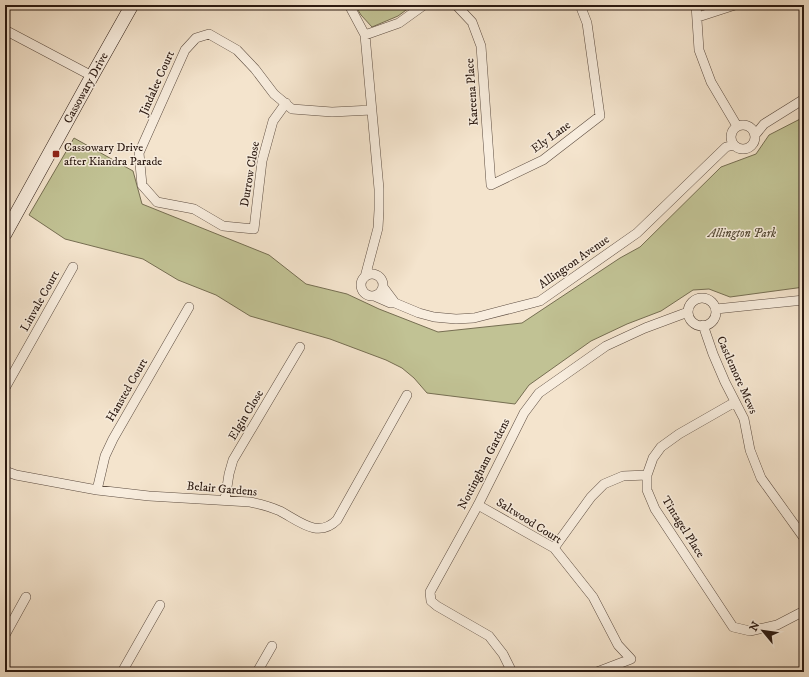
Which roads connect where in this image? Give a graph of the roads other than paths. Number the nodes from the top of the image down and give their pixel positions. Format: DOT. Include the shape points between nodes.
graph roads {
  1 [pos="132,5"];
  2 [pos="349,5"];
  3 [pos="424,5"];
  4 [pos="456,5"];
  5 [pos="580,5"];
  6 [pos="696,5"];
  7 [pos="736,5"];
  8 [pos="698,17"];
  9 [pos="5,30"];
  10 [pos="365,35"];
  11 [pos="92,76"];
  12 [pos="804,99"];
  13 [pos="286,103"];
  14 [pos="372,110"];
  15 [pos="737,126"];
  16 [pos="754,135"];
  17 [pos="734,146"];
  18 [pos="491,185"];
  19 [pos="254,229"];
  20 [pos="5,234"];
  21 [pos="371,256"];
  22 [pos="73,267"];
  23 [pos="374,274"];
  24 [pos="364,277"];
  25 [pos="383,288"];
  26 [pos="374,296"];
  27 [pos="804,300"];
  28 [pos="395,303"];
  29 [pos="189,307"];
  30 [pos="716,309"];
  31 [pos="688,312"];
  32 [pos="704,326"];
  33 [pos="300,347"];
  34 [pos="5,388"];
  35 [pos="407,395"];
  36 [pos="735,402"];
  37 [pos="5,471"];
  38 [pos="647,475"];
  39 [pos="97,490"];
  40 [pos="225,500"];
  41 [pos="478,504"];
  42 [pos="804,538"];
  43 [pos="554,548"];
  44 [pos="26,597"];
  45 [pos="160,605"];
  46 [pos="804,611"];
  47 [pos="5,635"];
  48 [pos="272,646"];
  49 [pos="122,672"];
  50 [pos="257,672"];
  51 [pos="512,672"];
  52 [pos="597,672"];
  1 -- 11 [label="street, Cassowary Drive"];
  2 -- 10 [label="street"];
  3 -- 10 [label="street" via="399,23"];
  4 -- 18 [label="street, Kareena Place" via="472,22 481,46"];
  5 -- 18 [label="street, Ely Lane" via="587,22 600,116 543,160"];
  6 -- 8 [label="street"];
  7 -- 8 [label="street"];
  8 -- 15 [label="street" via="699,50 711,82"];
  9 -- 11 [label="street"];
  10 -- 14 [label="street"];
  11 -- 20 [label="street, Cassowary Drive"];
  12 -- 16 [label="street" via="764,124"];
  13 -- 14 [label="street, Jindalee Court" via="292,109 332,112"];
  13 -- 19 [label="street, Durrow Close" via="273,121 262,161"];
  13 -- 19 [label="street, Jindalee Court" via="274,94 255,68 236,50 209,34 196,38 185,50 140,153 142,185 157,202 194,209 222,226"];
  14 -- 21 [label="street" via="379,210 378,228"];
  15 -- 16 [label="street" via="750,127"];
  15 -- 17 [label="street" via="733,129 731,137"];
  16 -- 17 [label="street" via="753,143 746,149"];
  17 -- 28 [label="street, Allington Avenue" via="726,148 637,233 540,300 474,318 456,319 434,317"];
  21 -- 23 [label="street"];
  21 -- 24 [label="street"];
  22 -- 34 [label="street, Linvale Court"];
  23 -- 24 [label="street"];
  23 -- 25 [label="street" via="382,281"];
  24 -- 26 [label="street" via="361,283 362,290 367,295"];
  25 -- 26 [label="street"];
  25 -- 28 [label="street, Allington Avenue"];
  26 -- 28 [label="street, Allington Avenue"];
  27 -- 30 [label="street"];
  29 -- 39 [label="street, Hansted Court" via="113,440"];
  30 -- 31 [label="street" via="710,300 702,298 692,302"];
  30 -- 32 [label="street" via="713,320"];
  31 -- 32 [label="street" via="693,322"];
  31 -- 41 [label="street, Nottingham Gardens" via="606,346 539,393 524,413"];
  32 -- 36 [label="street, Castlemore Mews" via="713,354"];
  33 -- 40 [label="street, Elgin Close" via="233,460"];
  35 -- 40 [label="street, Belair Gardens" via="337,520 331,525 319,529 312,528 263,505"];
  36 -- 38 [label="street, Tintagel Place" via="661,447 653,458"];
  36 -- 42 [label="street, Castlemore Mews" via="744,418 750,450 761,478"];
  37 -- 39 [label="street, Belair Gardens"];
  38 -- 43 [label="street" via="624,476 604,484 591,497"];
  38 -- 46 [label="street, Tintagel Place" via="647,490 655,509 733,627 750,631 777,625"];
  39 -- 40 [label="street, Belair Gardens"];
  41 -- 43 [label="street, Saltwood Court"];
  41 -- 51 [label="street, Nottingham Gardens" via="430,592 431,601 489,636 503,654"];
  43 -- 52 [label="street, Saltwood Court" via="593,597 618,645 631,659"];
  44 -- 47 [label="street"];
  45 -- 49 [label="street"];
  48 -- 50 [label="street"];
}
